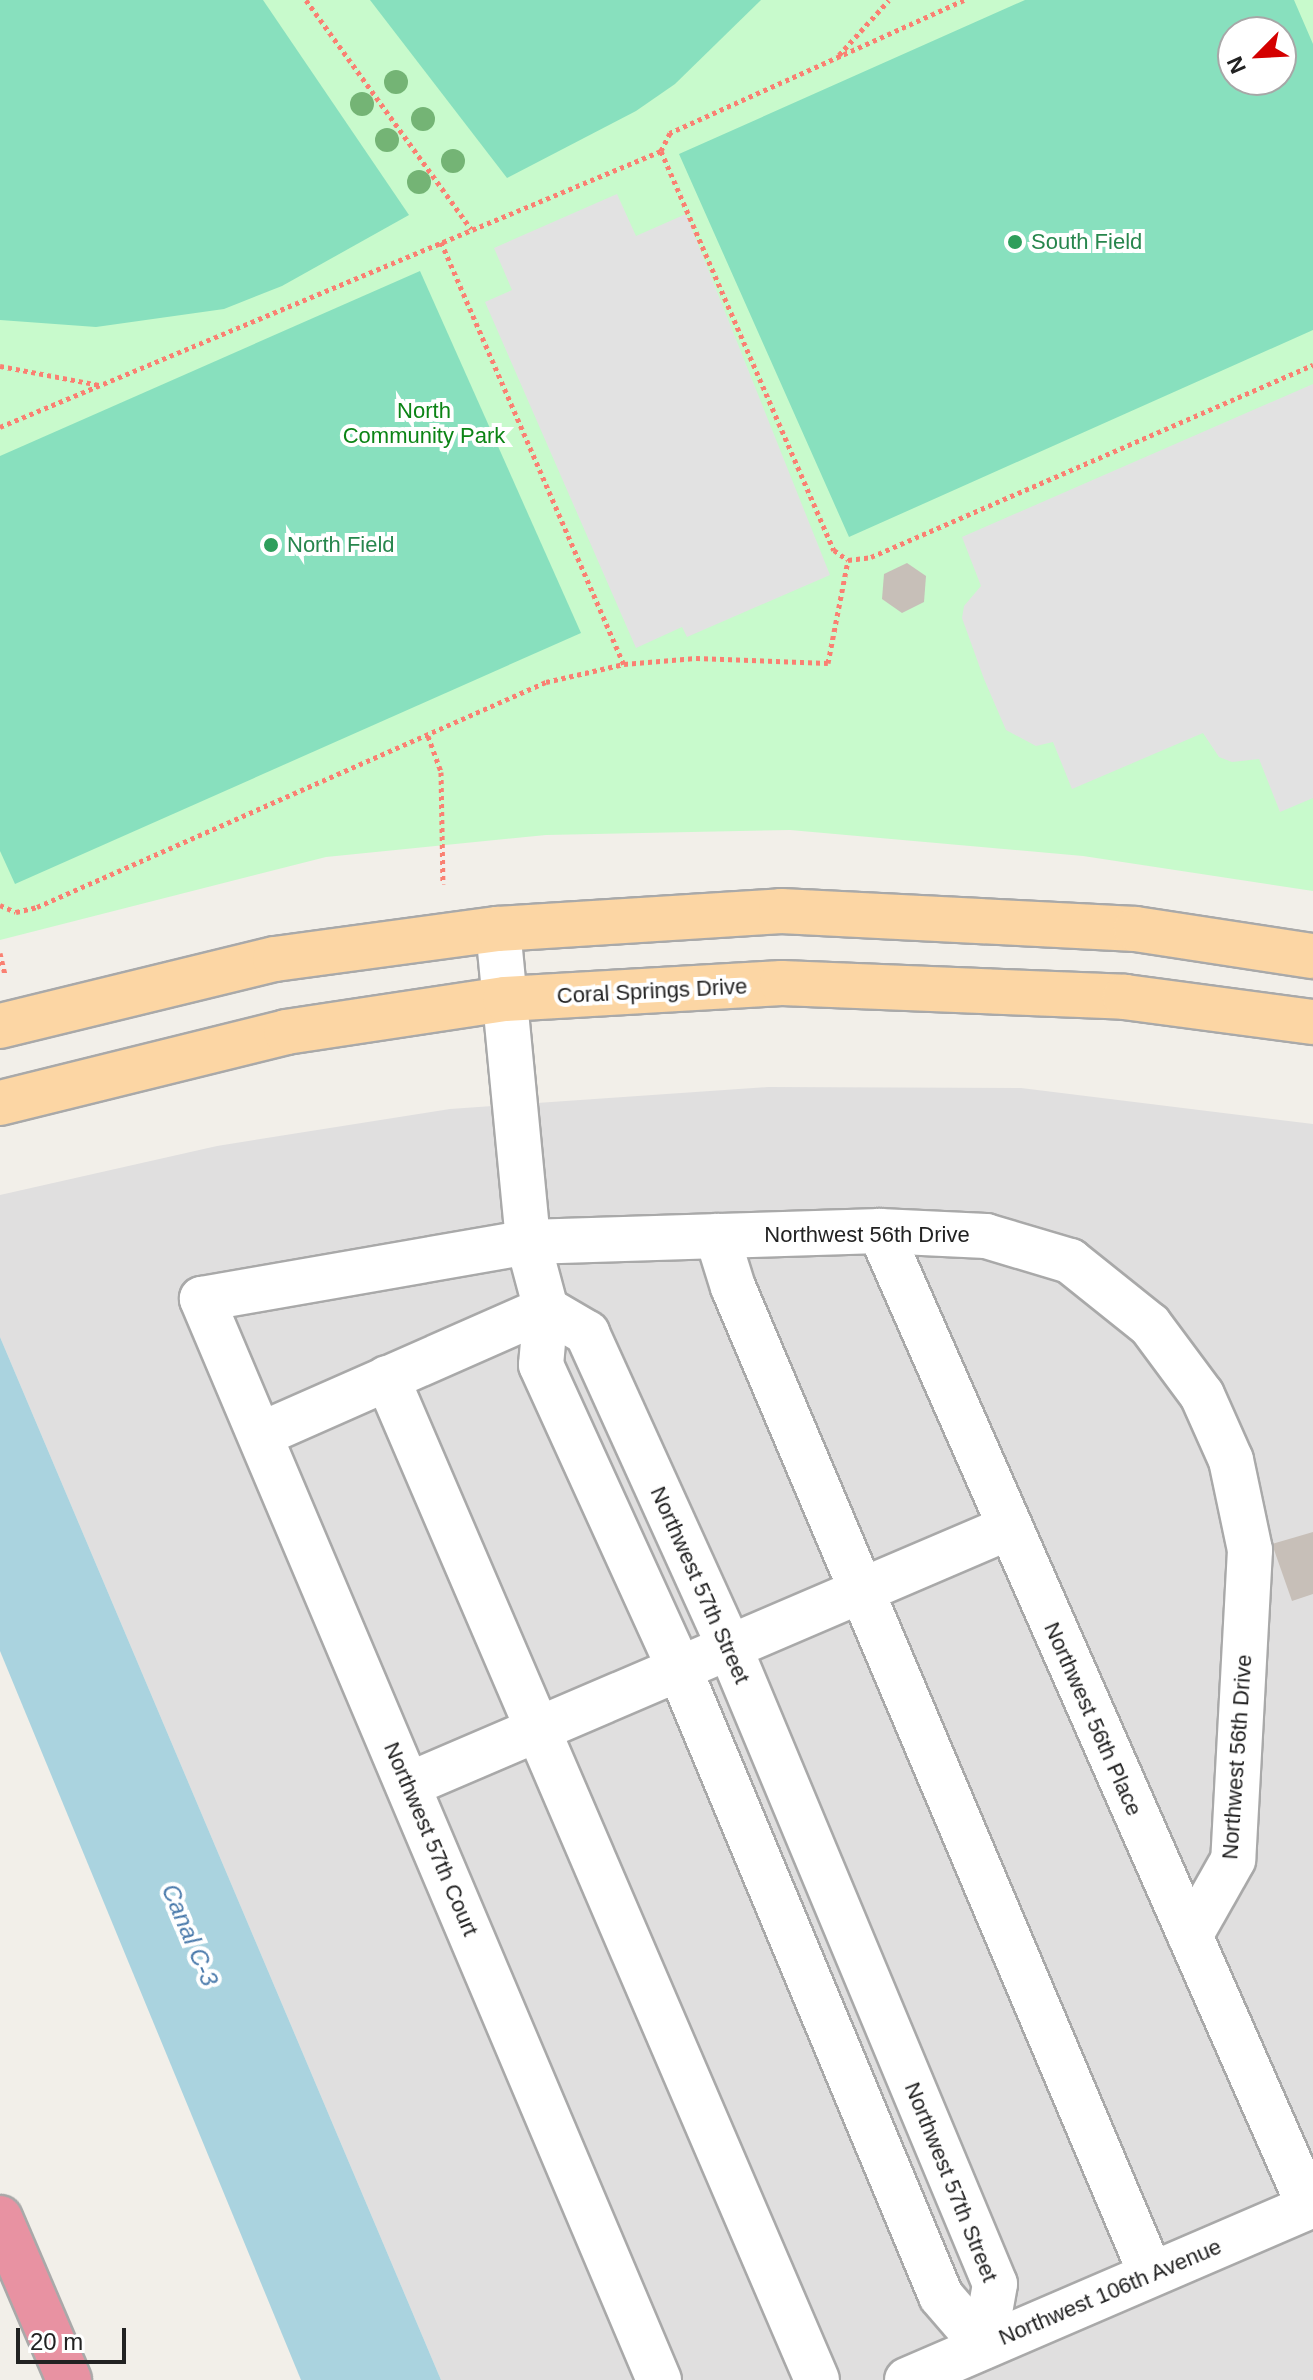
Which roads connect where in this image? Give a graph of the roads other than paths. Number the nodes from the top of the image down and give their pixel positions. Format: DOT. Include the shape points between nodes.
graph roads {
  1 [pos="498,929"];
  2 [pos="1313,956"];
  3 [pos="505,999"];
  4 [pos="1313,1022"];
  5 [pos="0,1026"];
  6 [pos="0,1103"];
  7 [pos="880,1231"];
  8 [pos="717,1236"];
  9 [pos="528,1242"];
  10 [pos="202,1299"];
  11 [pos="546,1309"];
  12 [pos="387,1378"];
  13 [pos="262,1434"];
  14 [pos="1008,1528"];
  15 [pos="861,1591"];
  16 [pos="729,1646"];
  17 [pos="679,1668"];
  18 [pos="538,1729"];
  19 [pos="408,1785"];
  20 [pos="1190,1936"];
  21 [pos="1311,2205"];
  22 [pos="0,2218"];
  23 [pos="1151,2274"];
  24 [pos="984,2346"];
  25 [pos="69,2380"];
  26 [pos="659,2380"];
  27 [pos="817,2380"];
  28 [pos="907,2380"];
  1 -- 2 [label="main road" via="781,911 1136,929"];
  1 -- 3 [label="street"];
  1 -- 5 [label="main road" via="275,959"];
  3 -- 4 [label="main road, Coral Springs Drive" via="782,983 1125,997"];
  3 -- 6 [label="main road, Coral Springs Drive" via="286,1032"];
  3 -- 9 [label="street"];
  7 -- 8 [label="street, Northwest 56th Drive"];
  7 -- 14 [label="street, Northwest 56th Place"];
  7 -- 20 [label="street, Northwest 56th Drive" via="986,1236 1070,1261 1150,1325 1202,1395 1231,1460 1250,1550 1233,1860"];
  8 -- 9 [label="street, Northwest 56th Drive"];
  8 -- 15 [label="street" via="733,1287"];
  9 -- 10 [label="street, Northwest 56th Drive"];
  9 -- 11 [label="street"];
  10 -- 13 [label="street, Northwest 57th Court"];
  11 -- 12 [label="street"];
  11 -- 16 [label="street, Northwest 57th Street" via="587,1333"];
  11 -- 17 [label="street" via="541,1365"];
  12 -- 13 [label="street"];
  12 -- 18 [label="street"];
  13 -- 19 [label="street, Northwest 57th Court"];
  14 -- 15 [label="street"];
  14 -- 20 [label="street, Northwest 56th Place"];
  15 -- 16 [label="street"];
  15 -- 23 [label="street"];
  16 -- 17 [label="street"];
  16 -- 24 [label="street, Northwest 57th Street" via="995,2284"];
  17 -- 18 [label="street"];
  17 -- 24 [label="street" via="941,2296"];
  18 -- 19 [label="street"];
  18 -- 27 [label="street"];
  19 -- 26 [label="street, Northwest 57th Court"];
  20 -- 21 [label="street, Northwest 56th Place"];
  21 -- 23 [label="street, Northwest 106th Avenue"];
  22 -- 25 [label="highway"];
  23 -- 24 [label="street, Northwest 106th Avenue"];
  24 -- 28 [label="street, Northwest 106th Avenue"];
}
